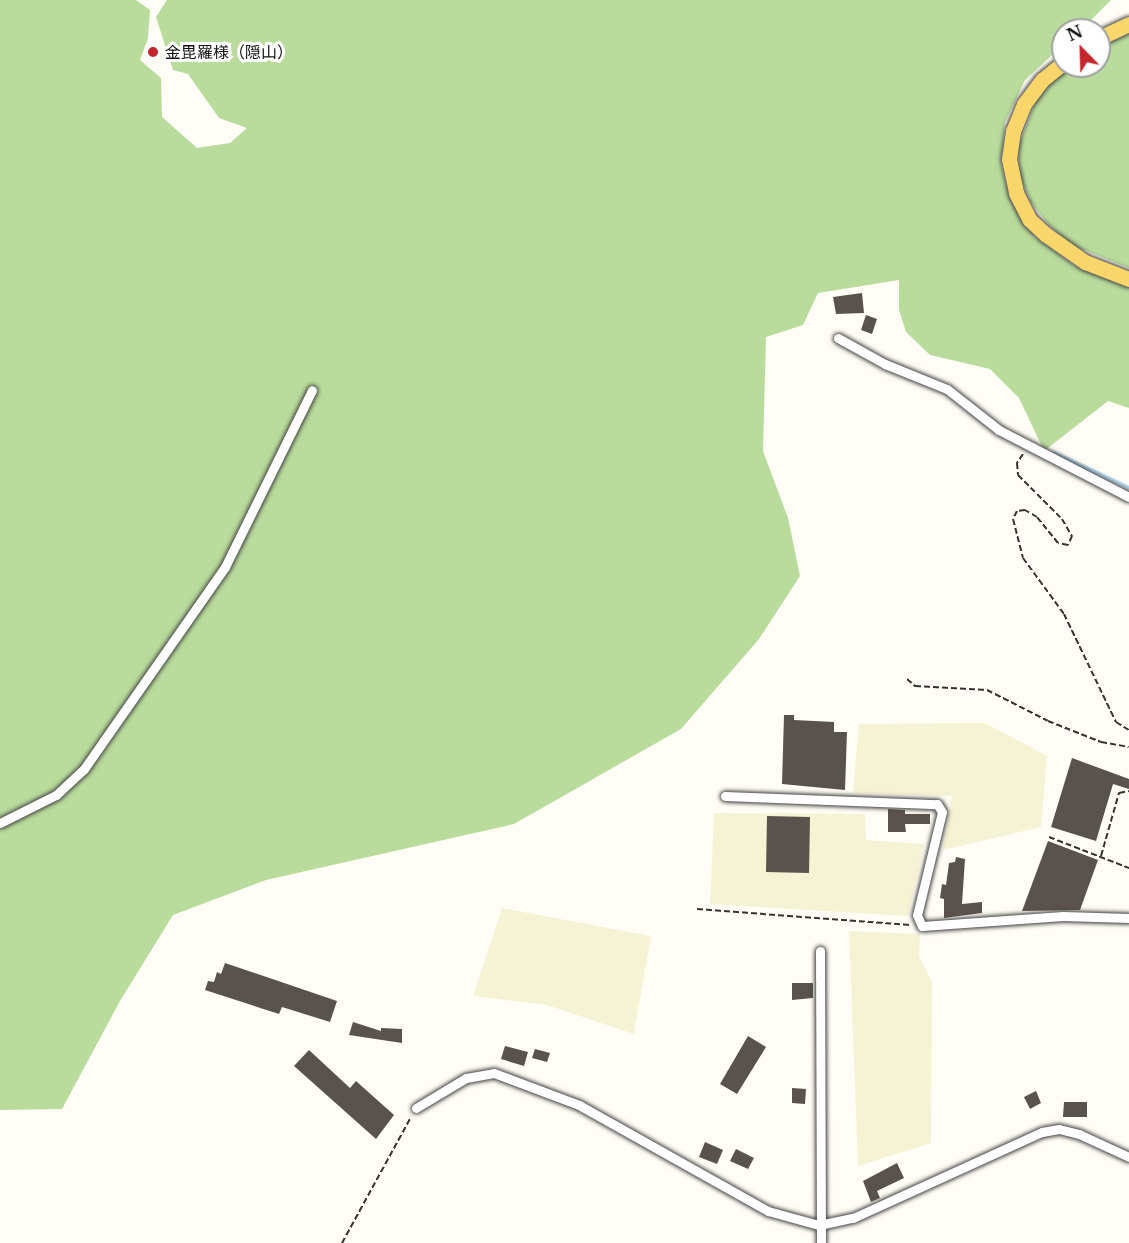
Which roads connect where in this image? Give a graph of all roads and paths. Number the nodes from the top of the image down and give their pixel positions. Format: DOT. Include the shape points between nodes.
graph roads {
  1 [pos="1129,24"];
  2 [pos="1111,32"];
  3 [pos="1051,73"];
  4 [pos="1129,279"];
  5 [pos="838,338"];
  6 [pos="312,390"];
  7 [pos="1028,447"];
  8 [pos="1129,497"];
  9 [pos="907,679"];
  10 [pos="1129,730"];
  11 [pos="1129,747"];
  12 [pos="1129,791"];
  13 [pos="725,796"];
  14 [pos="0,824"];
  15 [pos="1049,837"];
  16 [pos="1101,855"];
  17 [pos="1129,868"];
  18 [pos="698,909"];
  19 [pos="1129,918"];
  20 [pos="922,926"];
  21 [pos="820,951"];
  22 [pos="416,1108"];
  23 [pos="1129,1157"];
  24 [pos="819,1225"];
  25 [pos="342,1243"];
  26 [pos="821,1243"];
  1 -- 2 [label="main road"];
  3 -- 4 [label="main road" via="1024,104 1013,130 1011,176 1030,220 1067,251"];
  5 -- 7 [label="street" via="885,364 948,388 987,423"];
  6 -- 14 [label="street" via="225,567 84,769 56,795"];
  7 -- 8 [label="street"];
  7 -- 10 [label="path" via="1017,463 1018,475 1062,519 1072,536 1068,545 1058,543 1044,524 1021,509 1013,519 1019,547 1031,572 1064,614 1112,716"];
  9 -- 11 [label="path" via="915,686 987,690 1048,721 1101,742"];
  12 -- 16 [label="path" via="1119,793"];
  13 -- 20 [label="street" via="937,804 942,812 917,915"];
  15 -- 16 [label="path"];
  16 -- 17 [label="path"];
  18 -- 20 [label="path"];
  19 -- 20 [label="street" via="1063,916"];
  21 -- 24 [label="street"];
  22 -- 24 [label="street" via="466,1078 494,1073 579,1105 768,1211"];
  22 -- 25 [label="path"];
  23 -- 24 [label="street" via="1079,1134 1059,1129 1042,1132 854,1218"];
  24 -- 26 [label="street"];
}
